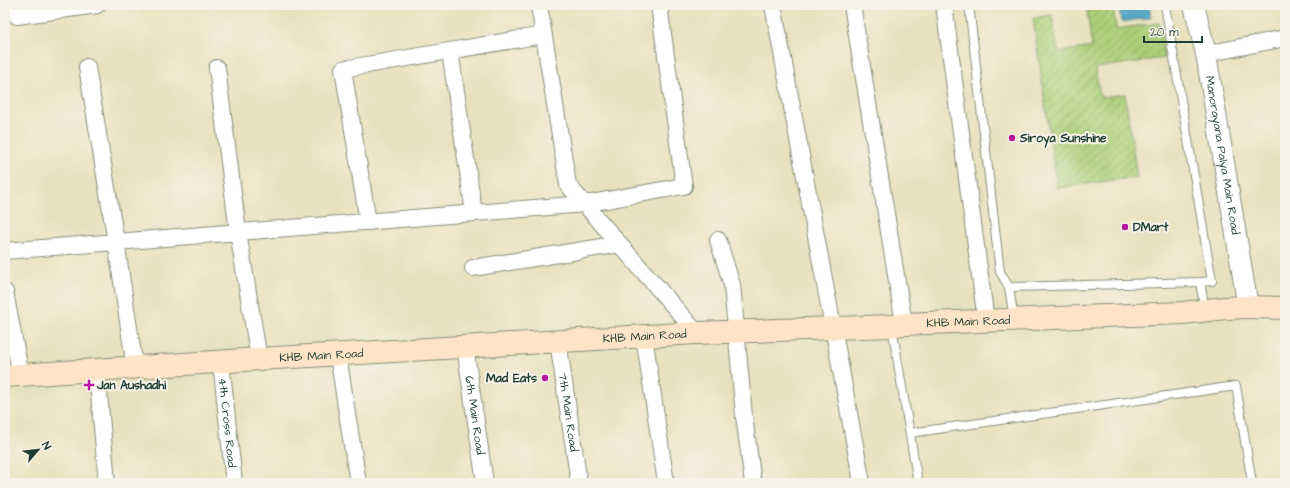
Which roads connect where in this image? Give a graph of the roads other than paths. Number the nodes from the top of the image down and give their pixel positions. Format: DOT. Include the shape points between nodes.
graph roads {
  1 [pos="15,5"];
  2 [pos="97,5"];
  3 [pos="539,5"];
  4 [pos="659,5"];
  5 [pos="773,5"];
  6 [pos="852,5"];
  7 [pos="944,5"];
  8 [pos="969,5"];
  9 [pos="1165,5"];
  10 [pos="1194,5"];
  11 [pos="543,35"];
  12 [pos="1285,38"];
  13 [pos="450,51"];
  14 [pos="1206,54"];
  15 [pos="87,67"];
  16 [pos="217,68"];
  17 [pos="585,204"];
  18 [pos="474,213"];
  19 [pos="368,222"];
  20 [pos="238,232"];
  21 [pos="718,240"];
  22 [pos="116,242"];
  23 [pos="620,244"];
  24 [pos="5,251"];
  25 [pos="473,268"];
  26 [pos="1200,282"];
  27 [pos="1009,287"];
  28 [pos="5,292"];
  29 [pos="1248,306"];
  30 [pos="1285,308"];
  31 [pos="1205,310"];
  32 [pos="1014,320"];
  33 [pos="986,321"];
  34 [pos="898,325"];
  35 [pos="832,328"];
  36 [pos="736,332"];
  37 [pos="697,333"];
  38 [pos="644,336"];
  39 [pos="558,341"];
  40 [pos="466,347"];
  41 [pos="338,355"];
  42 [pos="259,359"];
  43 [pos="221,362"];
  44 [pos="135,368"];
  45 [pos="97,370"];
  46 [pos="13,376"];
  47 [pos="910,433"];
  48 [pos="107,483"];
  49 [pos="234,483"];
  50 [pos="358,483"];
  51 [pos="485,483"];
  52 [pos="579,483"];
  53 [pos="666,483"];
  54 [pos="753,483"];
  55 [pos="862,483"];
  56 [pos="918,483"];
  57 [pos="1252,483"];
  1 -- 2 [label="street" via="17,16"];
  3 -- 11 [label="street"];
  4 -- 17 [label="street" via="684,186"];
  5 -- 35 [label="street"];
  6 -- 34 [label="street"];
  7 -- 33 [label="street"];
  8 -- 27 [label="lane" via="1000,272"];
  9 -- 26 [label="lane" via="1212,281"];
  10 -- 14 [label="street, Manorayana Palya Main Road"];
  11 -- 13 [label="street"];
  11 -- 17 [label="street" via="568,185"];
  12 -- 14 [label="street"];
  13 -- 18 [label="street"];
  13 -- 19 [label="street" via="343,69"];
  14 -- 29 [label="street, Manorayana Palya Main Road"];
  15 -- 22 [label="street"];
  16 -- 20 [label="street"];
  17 -- 18 [label="street"];
  17 -- 23 [label="street"];
  18 -- 19 [label="street"];
  19 -- 20 [label="street"];
  20 -- 22 [label="street"];
  20 -- 42 [label="street"];
  21 -- 36 [label="street" via="732,285"];
  22 -- 24 [label="street"];
  22 -- 44 [label="street"];
  23 -- 25 [label="street"];
  23 -- 37 [label="street"];
  26 -- 27 [label="lane"];
  26 -- 31 [label="lane"];
  27 -- 32 [label="lane"];
  28 -- 46 [label="street"];
  29 -- 30 [label="main road, KHB Main Road"];
  29 -- 31 [label="main road, KHB Main Road"];
  31 -- 32 [label="main road, KHB Main Road"];
  32 -- 33 [label="main road, KHB Main Road"];
  33 -- 34 [label="main road, KHB Main Road"];
  34 -- 35 [label="main road, KHB Main Road"];
  34 -- 47 [label="lane"];
  35 -- 36 [label="main road, KHB Main Road"];
  35 -- 55 [label="street"];
  36 -- 37 [label="main road, KHB Main Road"];
  36 -- 54 [label="street"];
  37 -- 38 [label="main road, KHB Main Road"];
  38 -- 39 [label="main road, KHB Main Road"];
  38 -- 53 [label="street"];
  39 -- 40 [label="main road, KHB Main Road"];
  39 -- 52 [label="street, 7th Main Road"];
  40 -- 41 [label="main road, KHB Main Road"];
  40 -- 51 [label="street, 6th Main Road"];
  41 -- 42 [label="main road, KHB Main Road"];
  41 -- 50 [label="street"];
  42 -- 43 [label="main road, KHB Main Road"];
  43 -- 44 [label="main road, KHB Main Road"];
  43 -- 49 [label="street, 4th Cross Road"];
  44 -- 45 [label="main road, KHB Main Road"];
  45 -- 46 [label="main road, KHB Main Road"];
  45 -- 48 [label="street"];
  47 -- 56 [label="lane"];
  47 -- 57 [label="lane" via="1236,386"];
}
